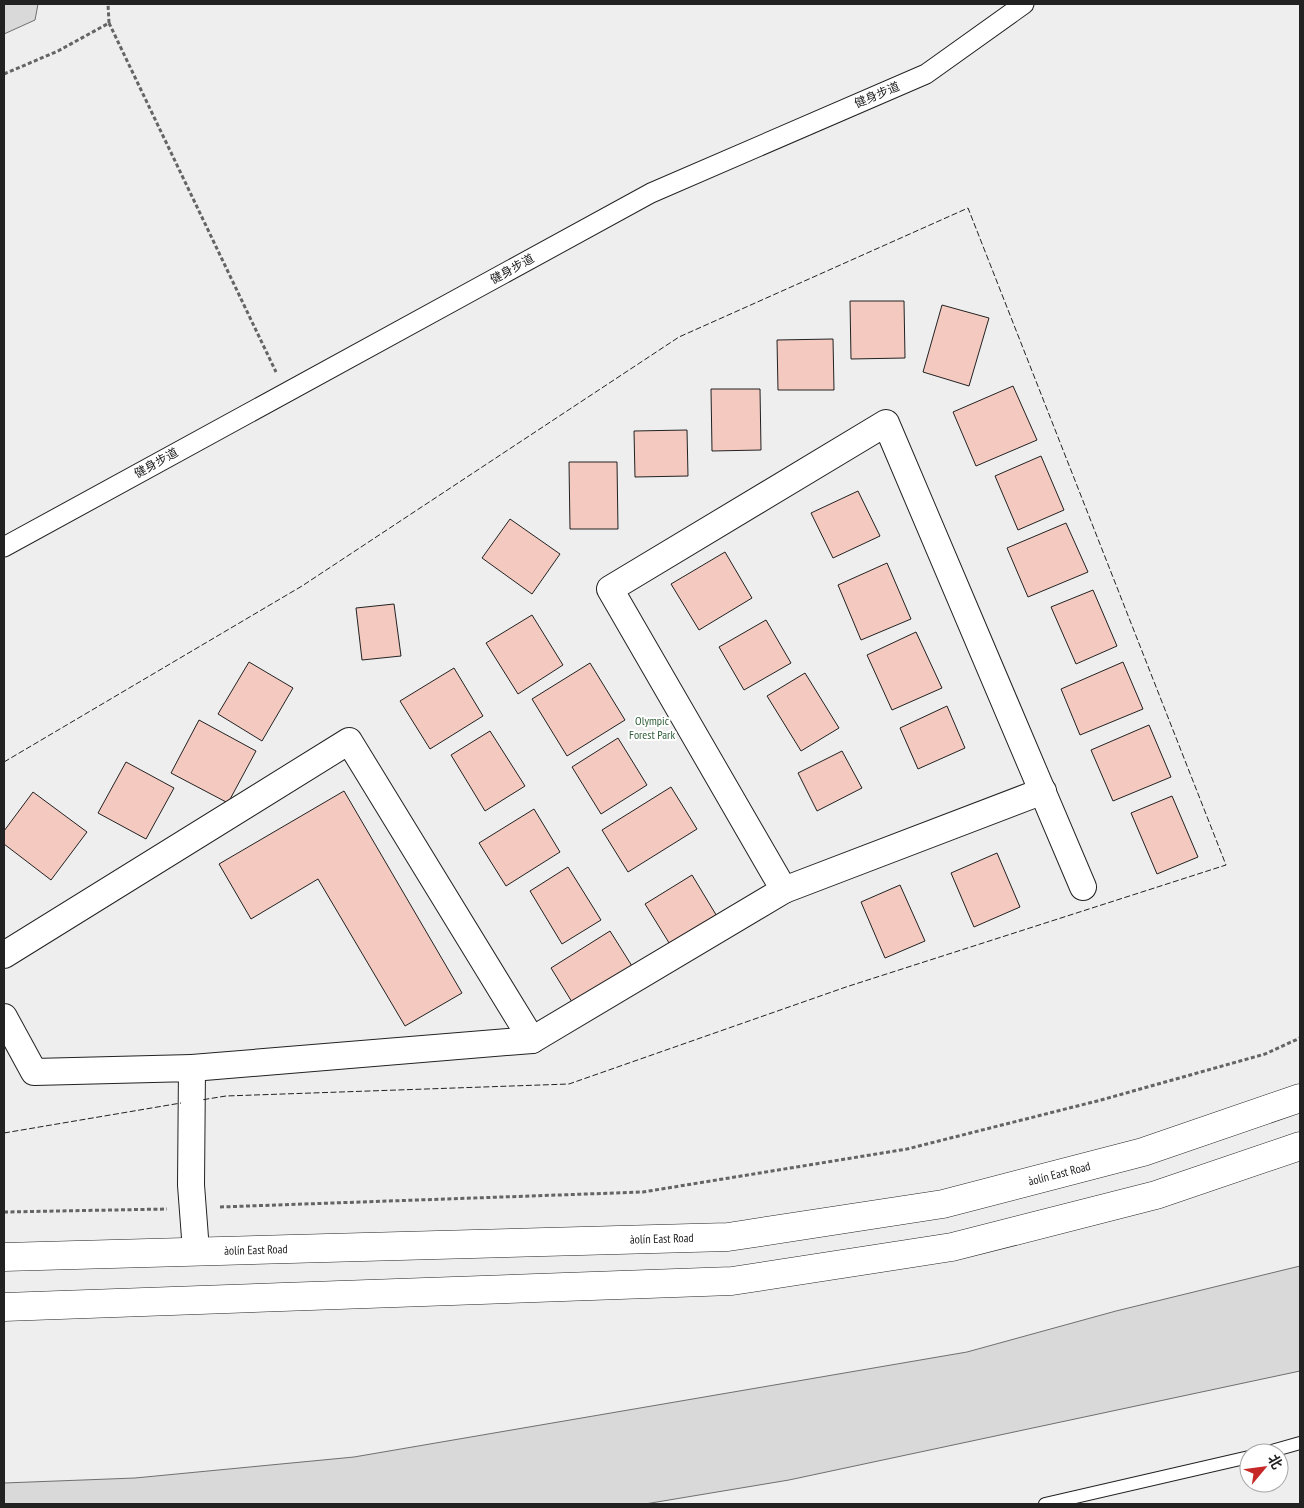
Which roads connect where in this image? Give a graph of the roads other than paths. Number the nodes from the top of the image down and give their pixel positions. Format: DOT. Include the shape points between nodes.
graph roads {
  1 [pos="1024,4"];
  2 [pos="4,547"];
  3 [pos="1043,791"];
  4 [pos="1083,887"];
  5 [pos="784,890"];
  6 [pos="4,955"];
  7 [pos="4,1017"];
  8 [pos="532,1040"];
  9 [pos="192,1068"];
  10 [pos="1300,1098"];
  11 [pos="1300,1146"];
  12 [pos="196,1251"];
  13 [pos="4,1257"];
  14 [pos="4,1307"];
  15 [pos="1239,1459"];
  16 [pos="1045,1504"];
  1 -- 2 [label="street, 健身步道" via="926,74 651,193"];
  3 -- 4 [label="street"];
  3 -- 5 [label="street"];
  3 -- 5 [label="street" via="886,423 610,590"];
  5 -- 8 [label="street"];
  6 -- 8 [label="street" via="349,741"];
  7 -- 9 [label="street" via="34,1072"];
  8 -- 9 [label="street"];
  9 -- 12 [label="street" via="191,1185"];
  10 -- 12 [label="main road, àolín East Road" via="1143,1152 943,1204 728,1237"];
  11 -- 14 [label="main road" via="1156,1195 952,1248 732,1282"];
  12 -- 13 [label="main road, àolín East Road"];
  15 -- 16 [label="lane"];
}
